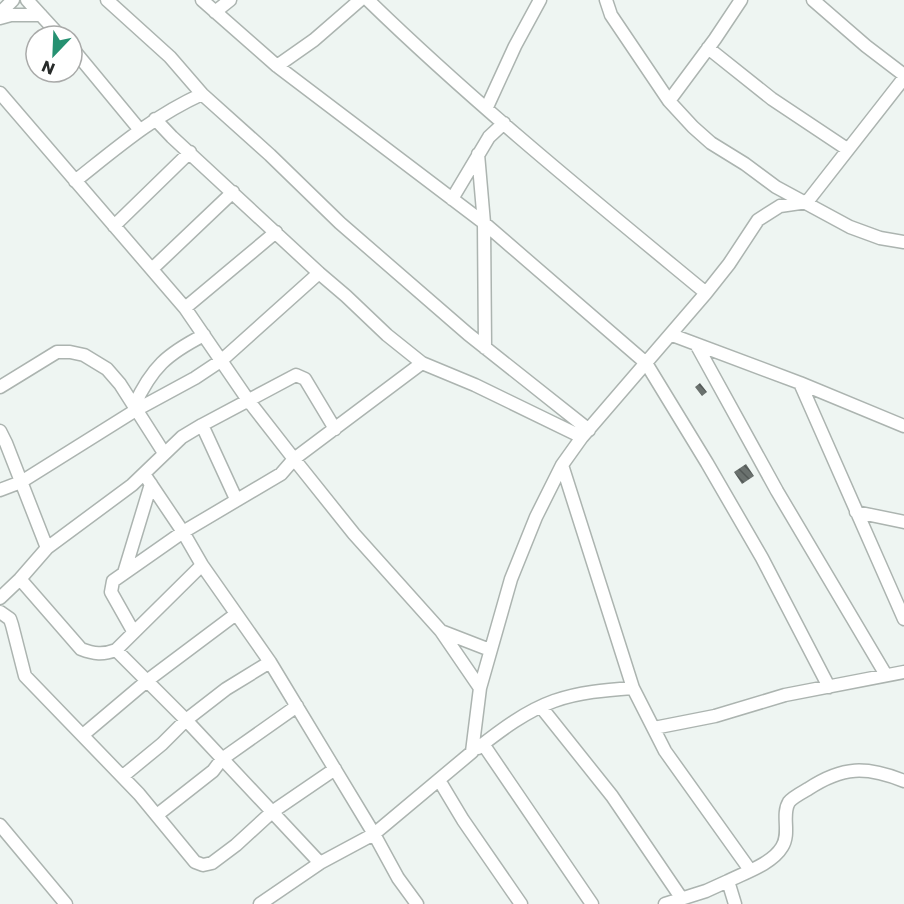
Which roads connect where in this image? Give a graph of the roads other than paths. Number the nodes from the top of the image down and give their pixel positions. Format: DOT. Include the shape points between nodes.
graph roads {
  1 [pos="13,0"];
  2 [pos="27,0"];
  3 [pos="107,0"];
  4 [pos="202,0"];
  5 [pos="230,0"];
  6 [pos="360,0"];
  7 [pos="368,0"];
  8 [pos="540,0"];
  9 [pos="606,0"];
  10 [pos="741,0"];
  11 [pos="813,0"];
  12 [pos="215,12"];
  13 [pos="0,13"];
  14 [pos="41,15"];
  15 [pos="0,18"];
  16 [pos="49,24"];
  17 [pos="708,48"];
  18 [pos="84,63"];
  19 [pos="277,66"];
  20 [pos="904,76"];
  21 [pos="0,93"];
  22 [pos="202,94"];
  23 [pos="669,101"];
  24 [pos="490,111"];
  25 [pos="155,119"];
  26 [pos="504,123"];
  27 [pos="139,129"];
  28 [pos="489,137"];
  29 [pos="847,149"];
  30 [pos="190,152"];
  31 [pos="478,154"];
  32 [pos="75,181"];
  33 [pos="233,192"];
  34 [pos="452,199"];
  35 [pos="807,202"];
  36 [pos="484,223"];
  37 [pos="114,226"];
  38 [pos="276,232"];
  39 [pos="904,242"];
  40 [pos="152,269"];
  41 [pos="319,273"];
  42 [pos="706,293"];
  43 [pos="185,308"];
  44 [pos="204,335"];
  45 [pos="672,335"];
  46 [pos="696,344"];
  47 [pos="485,348"];
  48 [pos="222,360"];
  49 [pos="422,363"];
  50 [pos="646,363"];
  51 [pos="800,383"];
  52 [pos="0,387"];
  53 [pos="248,400"];
  54 [pos="135,408"];
  55 [pos="202,425"];
  56 [pos="904,426"];
  57 [pos="335,429"];
  58 [pos="0,431"];
  59 [pos="586,434"];
  60 [pos="164,453"];
  61 [pos="294,459"];
  62 [pos="562,465"];
  63 [pos="147,479"];
  64 [pos="21,482"];
  65 [pos="0,490"];
  66 [pos="236,499"];
  67 [pos="856,512"];
  68 [pos="904,522"];
  69 [pos="183,532"];
  70 [pos="47,548"];
  71 [pos="202,565"];
  72 [pos="124,573"];
  73 [pos="20,579"];
  74 [pos="0,598"];
  75 [pos="0,612"];
  76 [pos="236,614"];
  77 [pos="904,619"];
  78 [pos="133,631"];
  79 [pos="441,631"];
  80 [pos="116,650"];
  81 [pos="490,650"];
  82 [pos="270,662"];
  83 [pos="904,672"];
  84 [pos="886,675"];
  85 [pos="148,680"];
  86 [pos="829,687"];
  87 [pos="480,688"];
  88 [pos="633,688"];
  89 [pos="297,706"];
  90 [pos="541,707"];
  91 [pos="186,720"];
  92 [pos="654,728"];
  93 [pos="84,734"];
  94 [pos="478,748"];
  95 [pos="222,759"];
  96 [pos="335,769"];
  97 [pos="123,776"];
  98 [pos="439,780"];
  99 [pos="904,781"];
  100 [pos="272,812"];
  101 [pos="157,815"];
  102 [pos="0,825"];
  103 [pos="374,834"];
  104 [pos="320,863"];
  105 [pos="750,870"];
  106 [pos="728,881"];
  107 [pos="682,898"];
  108 [pos="413,903"];
  109 [pos="66,904"];
  110 [pos="260,904"];
  111 [pos="521,904"];
  112 [pos="592,904"];
  113 [pos="665,904"];
  114 [pos="735,904"];
  1 -- 13 [label="street"];
  2 -- 14 [label="street"];
  3 -- 22 [label="street" via="170,57"];
  4 -- 12 [label="street"];
  5 -- 12 [label="street"];
  6 -- 19 [label="street"];
  7 -- 24 [label="street"];
  8 -- 24 [label="street" via="515,46"];
  9 -- 23 [label="street" via="611,15"];
  10 -- 17 [label="street"];
  11 -- 20 [label="street"];
  12 -- 19 [label="street"];
  14 -- 15 [label="street"];
  14 -- 16 [label="street"];
  17 -- 23 [label="street"];
  17 -- 29 [label="street" via="772,99"];
  18 -- 27 [label="street"];
  19 -- 34 [label="street"];
  20 -- 29 [label="street"];
  21 -- 32 [label="street"];
  22 -- 25 [label="street"];
  22 -- 47 [label="street" via="340,223"];
  23 -- 35 [label="street" via="711,143 776,187"];
  24 -- 26 [label="street"];
  24 -- 28 [label="street"];
  25 -- 27 [label="street"];
  25 -- 30 [label="street"];
  26 -- 28 [label="street"];
  26 -- 42 [label="street"];
  27 -- 32 [label="street"];
  28 -- 31 [label="street"];
  29 -- 35 [label="street"];
  30 -- 33 [label="street"];
  30 -- 37 [label="street"];
  31 -- 34 [label="street"];
  31 -- 36 [label="street"];
  32 -- 37 [label="street"];
  33 -- 38 [label="street"];
  33 -- 40 [label="street"];
  34 -- 36 [label="street"];
  35 -- 39 [label="street" via="849,227"];
  35 -- 42 [label="street" via="780,206 758,220"];
  36 -- 47 [label="street"];
  36 -- 50 [label="street"];
  37 -- 40 [label="street"];
  38 -- 41 [label="street"];
  38 -- 43 [label="street"];
  40 -- 43 [label="street"];
  41 -- 48 [label="street"];
  41 -- 49 [label="street"];
  42 -- 45 [label="street"];
  43 -- 44 [label="street"];
  44 -- 48 [label="street"];
  44 -- 54 [label="street" via="164,361 148,378"];
  45 -- 46 [label="street"];
  45 -- 50 [label="street"];
  46 -- 51 [label="street"];
  46 -- 84 [label="street"];
  47 -- 59 [label="street"];
  48 -- 53 [label="street"];
  48 -- 54 [label="street"];
  49 -- 57 [label="street"];
  49 -- 59 [label="street"];
  50 -- 59 [label="street"];
  50 -- 86 [label="street" via="762,558"];
  51 -- 56 [label="street"];
  51 -- 67 [label="street"];
  52 -- 54 [label="street" via="57,352 70,352 84,355 107,369"];
  53 -- 55 [label="street"];
  53 -- 57 [label="street" via="301,376"];
  53 -- 61 [label="street"];
  54 -- 60 [label="street"];
  54 -- 64 [label="street"];
  55 -- 60 [label="street"];
  55 -- 66 [label="street"];
  57 -- 61 [label="street"];
  58 -- 64 [label="street"];
  59 -- 62 [label="street"];
  60 -- 63 [label="street"];
  61 -- 66 [label="street" via="281,474"];
  61 -- 79 [label="street" via="354,534"];
  62 -- 81 [label="street" via="536,517"];
  62 -- 88 [label="street"];
  63 -- 69 [label="street"];
  63 -- 70 [label="street" via="132,485"];
  63 -- 72 [label="street"];
  64 -- 65 [label="street"];
  64 -- 70 [label="street"];
  66 -- 69 [label="street"];
  67 -- 68 [label="street"];
  67 -- 77 [label="street"];
  69 -- 71 [label="street"];
  69 -- 72 [label="street"];
  70 -- 73 [label="street"];
  71 -- 76 [label="street"];
  71 -- 78 [label="street"];
  72 -- 78 [label="street" via="113,581 111,592"];
  73 -- 74 [label="street"];
  73 -- 80 [label="street" via="81,649 94,654"];
  75 -- 93 [label="street" via="12,625 25,676"];
  76 -- 82 [label="street"];
  76 -- 85 [label="street"];
  78 -- 80 [label="street"];
  79 -- 81 [label="street"];
  79 -- 87 [label="street"];
  80 -- 85 [label="street"];
  81 -- 87 [label="street"];
  82 -- 89 [label="street"];
  82 -- 91 [label="street"];
  83 -- 84 [label="street"];
  84 -- 86 [label="street"];
  85 -- 91 [label="street"];
  85 -- 93 [label="street"];
  86 -- 92 [label="street"];
  87 -- 94 [label="street"];
  88 -- 90 [label="street" via="595,691"];
  88 -- 92 [label="street"];
  89 -- 95 [label="street"];
  89 -- 96 [label="street"];
  90 -- 94 [label="street"];
  90 -- 107 [label="street" via="612,796"];
  91 -- 95 [label="street"];
  91 -- 97 [label="street"];
  92 -- 105 [label="street"];
  93 -- 97 [label="street"];
  94 -- 98 [label="street"];
  94 -- 112 [label="street"];
  95 -- 100 [label="street"];
  95 -- 101 [label="street" via="213,771"];
  96 -- 100 [label="street"];
  96 -- 103 [label="street"];
  97 -- 101 [label="street"];
  98 -- 103 [label="street"];
  98 -- 111 [label="street"];
  99 -- 105 [label="street" via="882,772 861,770 842,771 821,780 790,802 782,848"];
  100 -- 101 [label="street" via="236,845 212,863 202,865 195,862"];
  100 -- 104 [label="street"];
  102 -- 109 [label="street"];
  103 -- 104 [label="street"];
  103 -- 108 [label="street"];
  104 -- 110 [label="street"];
  105 -- 106 [label="street"];
  106 -- 107 [label="street"];
  106 -- 114 [label="street"];
  107 -- 113 [label="street"];
}
